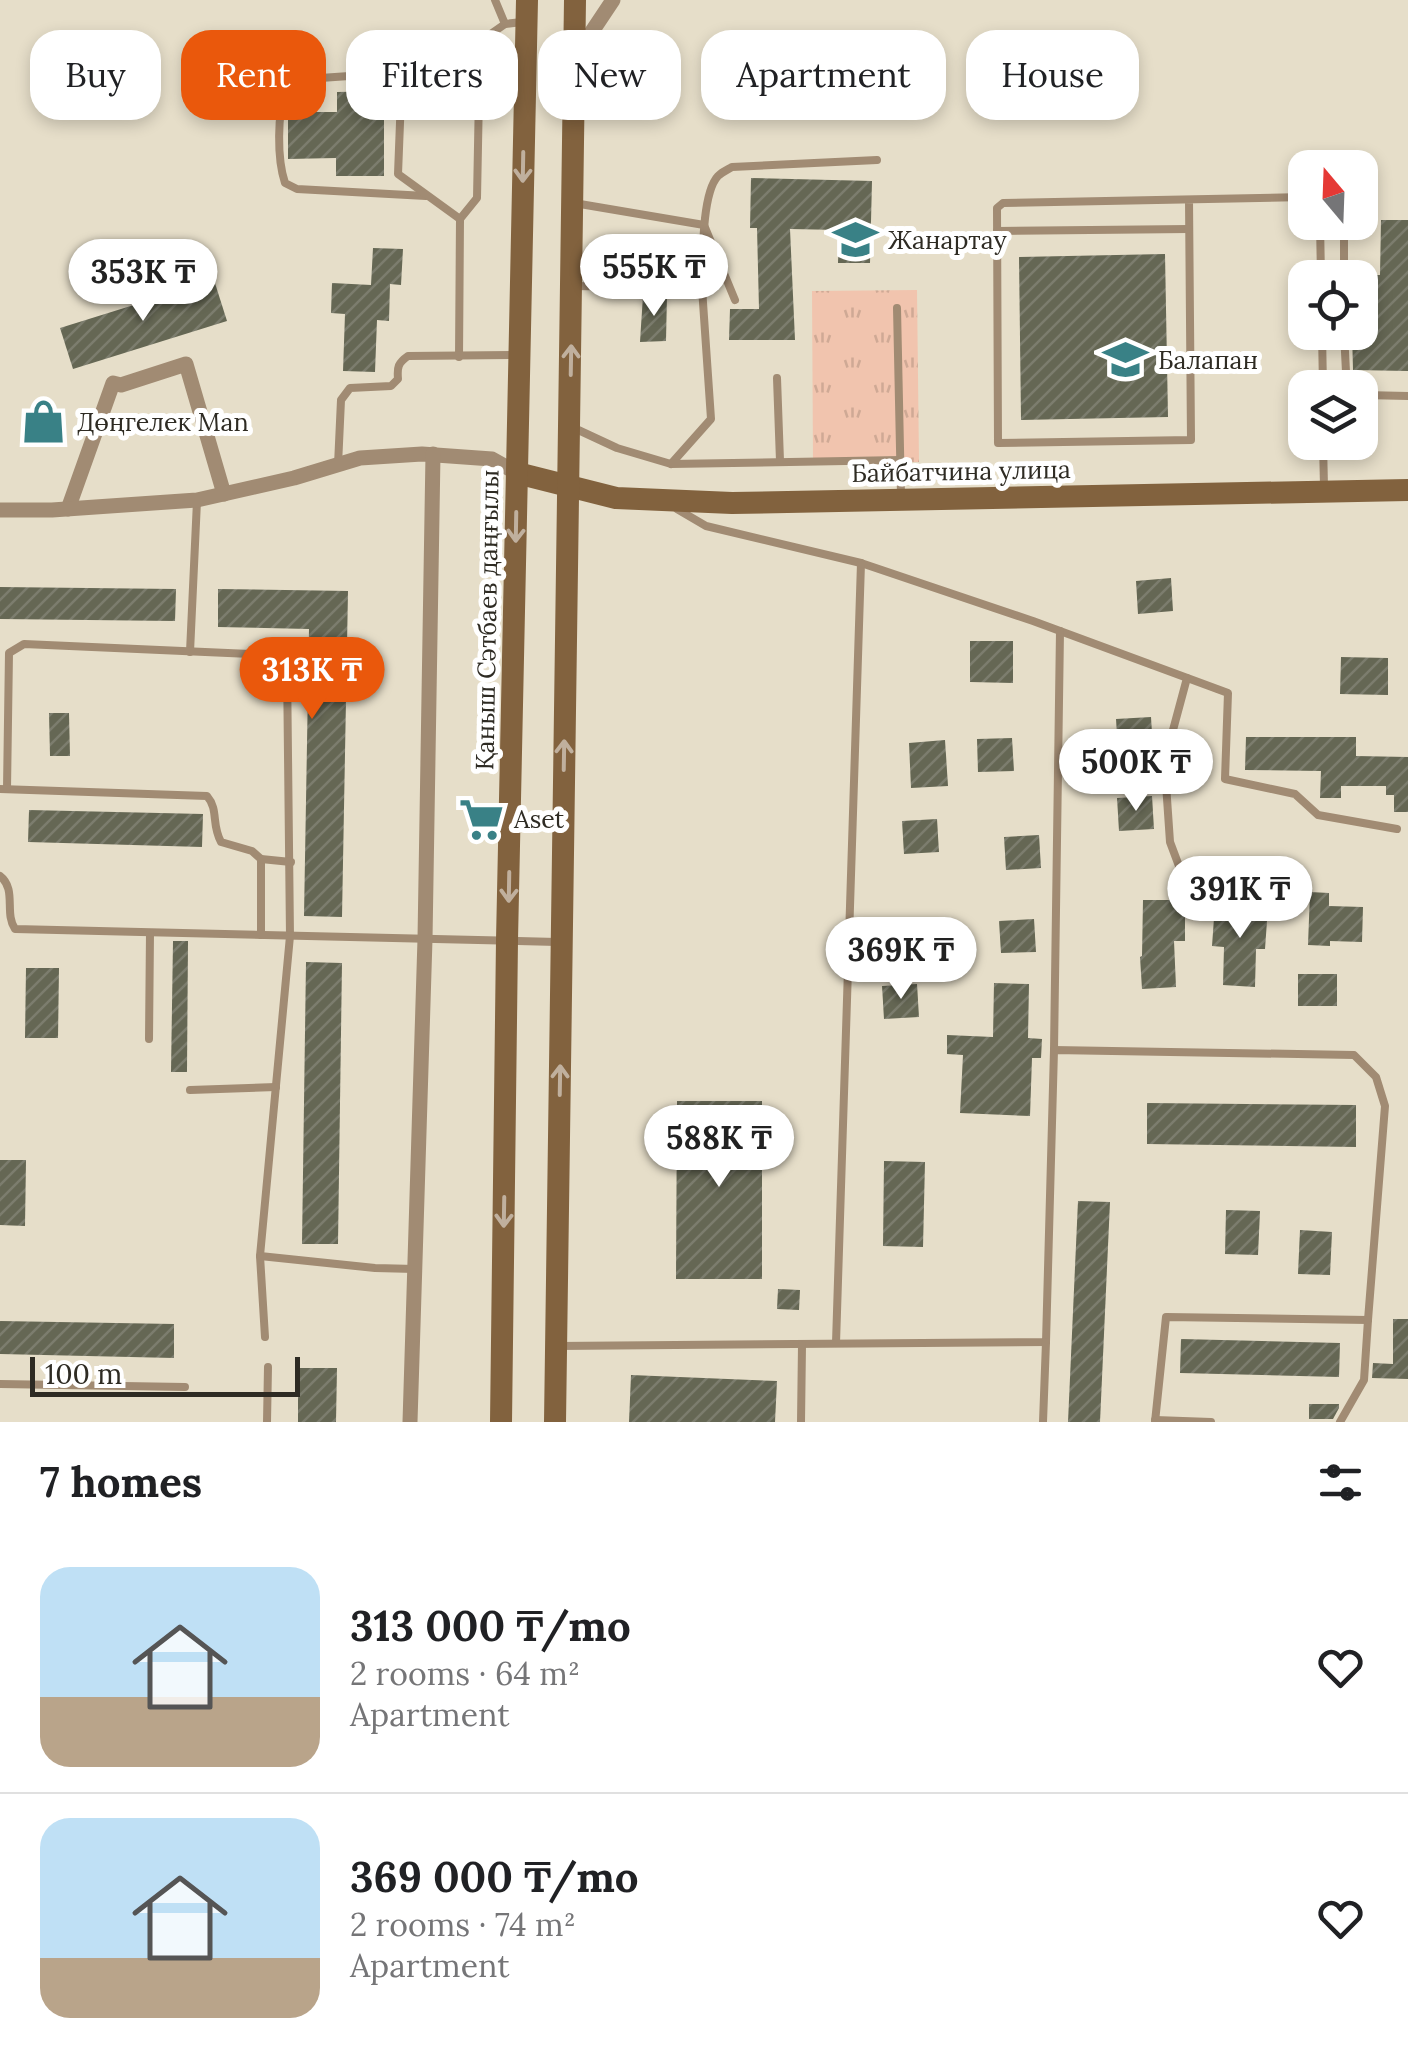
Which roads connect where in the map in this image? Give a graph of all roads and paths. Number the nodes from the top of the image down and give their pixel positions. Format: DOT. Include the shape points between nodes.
graph roads {
  1 [pos="496,0"];
  2 [pos="576,0"];
  3 [pos="613,0"];
  4 [pos="519,15"];
  5 [pos="497,30"];
  6 [pos="575,30"];
  7 [pos="593,30"];
  8 [pos="346,76"];
  9 [pos="400,120"];
  10 [pos="479,120"];
  11 [pos="575,120"];
  12 [pos="877,160"];
  13 [pos="429,196"];
  14 [pos="1288,197"];
  15 [pos="1189,200"];
  16 [pos="574,203"];
  17 [pos="460,219"];
  18 [pos="704,224"];
  19 [pos="1189,229"];
  20 [pos="997,231"];
  21 [pos="572,286"];
  22 [pos="702,288"];
  23 [pos="735,300"];
  24 [pos="897,308"];
  25 [pos="520,355"];
  26 [pos="459,356"];
  27 [pos="777,378"];
  28 [pos="1378,395"];
  29 [pos="1408,396"];
  30 [pos="570,426"];
  31 [pos="432,454"];
  32 [pos="901,460"];
  33 [pos="1324,460"];
  34 [pos="780,461"];
  35 [pos="671,464"];
  36 [pos="338,465"];
  37 [pos="518,472"];
  38 [pos="569,487"];
  39 [pos="1408,490"];
  40 [pos="1324,492"];
  41 [pos="224,494"];
  42 [pos="197,500"];
  43 [pos="666,500"];
  44 [pos="902,500"];
  45 [pos="68,508"];
  46 [pos="0,510"];
  47 [pos="861,563"];
  48 [pos="1060,631"];
  49 [pos="190,652"];
  50 [pos="1188,678"];
  51 [pos="4,789"];
  52 [pos="1396,828"];
  53 [pos="261,859"];
  54 [pos="290,862"];
  55 [pos="0,876"];
  56 [pos="1288,880"];
  57 [pos="150,932"];
  58 [pos="261,935"];
  59 [pos="290,936"];
  60 [pos="424,939"];
  61 [pos="507,940"];
  62 [pos="561,942"];
  63 [pos="149,1038"];
  64 [pos="1054,1050"];
  65 [pos="276,1087"];
  66 [pos="190,1090"];
  67 [pos="260,1256"];
  68 [pos="415,1268"];
  69 [pos="1368,1320"];
  70 [pos="265,1336"];
  71 [pos="836,1342"];
  72 [pos="1046,1342"];
  73 [pos="802,1345"];
  74 [pos="557,1346"];
  75 [pos="268,1367"];
  76 [pos="0,1384"];
  77 [pos="186,1387"];
  78 [pos="1155,1421"];
  79 [pos="267,1422"];
  80 [pos="410,1422"];
  81 [pos="501,1422"];
  82 [pos="555,1422"];
  83 [pos="800,1422"];
  84 [pos="1043,1422"];
  85 [pos="1211,1422"];
  86 [pos="1340,1422"];
  1 -- 4 [label="lane"];
  2 -- 6 [label="main road"];
  3 -- 7 [label="street"];
  4 -- 5 [label="lane"];
  4 -- 25 [label="main road, Қаныш Сәтбаев даңғылы, one-way"];
  8 -- 13 [label="lane" via="306,79 286,89 280,168 285,184 296,190"];
  9 -- 13 [label="lane" via="398,174"];
  10 -- 17 [label="lane" via="478,198"];
  11 -- 16 [label="main road"];
  12 -- 18 [label="lane" via="732,166 717,176"];
  13 -- 17 [label="lane"];
  14 -- 15 [label="lane"];
  15 -- 19 [label="lane"];
  15 -- 20 [label="lane" via="1003,203"];
  16 -- 18 [label="lane"];
  16 -- 21 [label="main road"];
  17 -- 26 [label="lane"];
  18 -- 22 [label="lane"];
  18 -- 23 [label="lane"];
  19 -- 20 [label="lane"];
  19 -- 20 [label="lane" via="1192,440 998,443"];
  21 -- 22 [label="lane"];
  30 -- 21 [label="main road, one-way"];
  22 -- 35 [label="lane" via="711,419"];
  24 -- 32 [label="lane"];
  25 -- 26 [label="lane"];
  25 -- 37 [label="main road, Қаныш Сәтбаев даңғылы"];
  26 -- 36 [label="lane" via="408,356 391,386 350,388 340,400"];
  27 -- 34 [label="lane"];
  28 -- 29 [label="lane"];
  30 -- 35 [label="lane"];
  30 -- 38 [label="main road"];
  31 -- 36 [label="street"];
  31 -- 37 [label="street" via="492,459"];
  31 -- 60 [label="street"];
  32 -- 34 [label="lane"];
  32 -- 44 [label="lane"];
  33 -- 40 [label="lane"];
  34 -- 35 [label="lane"];
  36 -- 41 [label="street"];
  37 -- 38 [label="main road, Байбатчина улица"];
  37 -- 61 [label="main road, Қаныш Сәтбаев даңғылы, one-way"];
  38 -- 43 [label="main road, Байбатчина улица"];
  62 -- 38 [label="main road, one-way"];
  39 -- 40 [label="main road, Байбатчина улица"];
  40 -- 44 [label="main road, Байбатчина улица"];
  41 -- 42 [label="street"];
  41 -- 45 [label="street" via="186,364 113,383"];
  42 -- 45 [label="street"];
  42 -- 49 [label="lane"];
  43 -- 44 [label="main road, Байбатчина улица"];
  43 -- 47 [label="lane" via="706,526"];
  45 -- 46 [label="street"];
  47 -- 48 [label="lane"];
  47 -- 71 [label="lane"];
  48 -- 50 [label="lane"];
  48 -- 64 [label="lane"];
  49 -- 51 [label="lane" via="24,644 9,653"];
  49 -- 54 [label="lane" via="272,655 286,664"];
  50 -- 52 [label="lane" via="1228,693 1226,779 1295,794 1318,815"];
  50 -- 56 [label="lane" via="1172,730 1166,784 1170,842 1182,874"];
  51 -- 53 [label="lane" via="207,796 222,842"];
  53 -- 54 [label="lane"];
  53 -- 58 [label="lane"];
  54 -- 59 [label="lane"];
  55 -- 57 [label="lane" via="15,929"];
  57 -- 58 [label="lane"];
  57 -- 63 [label="lane"];
  58 -- 59 [label="lane"];
  59 -- 60 [label="lane"];
  59 -- 65 [label="lane"];
  60 -- 61 [label="lane"];
  60 -- 68 [label="street"];
  61 -- 62 [label="lane"];
  61 -- 81 [label="main road, Қаныш Сәтбаев даңғылы, one-way"];
  74 -- 62 [label="main road, one-way"];
  64 -- 69 [label="lane" via="1354,1055 1376,1077 1385,1106"];
  64 -- 72 [label="lane"];
  65 -- 66 [label="lane"];
  65 -- 67 [label="lane"];
  67 -- 68 [label="lane"];
  67 -- 70 [label="lane"];
  68 -- 80 [label="street"];
  69 -- 78 [label="lane" via="1166,1317"];
  69 -- 86 [label="lane" via="1364,1380"];
  71 -- 72 [label="lane"];
  71 -- 73 [label="lane"];
  72 -- 84 [label="lane"];
  73 -- 74 [label="lane"];
  73 -- 83 [label="lane"];
  74 -- 82 [label="main road"];
  75 -- 79 [label="lane"];
  76 -- 77 [label="lane"];
  78 -- 85 [label="lane"];
}
